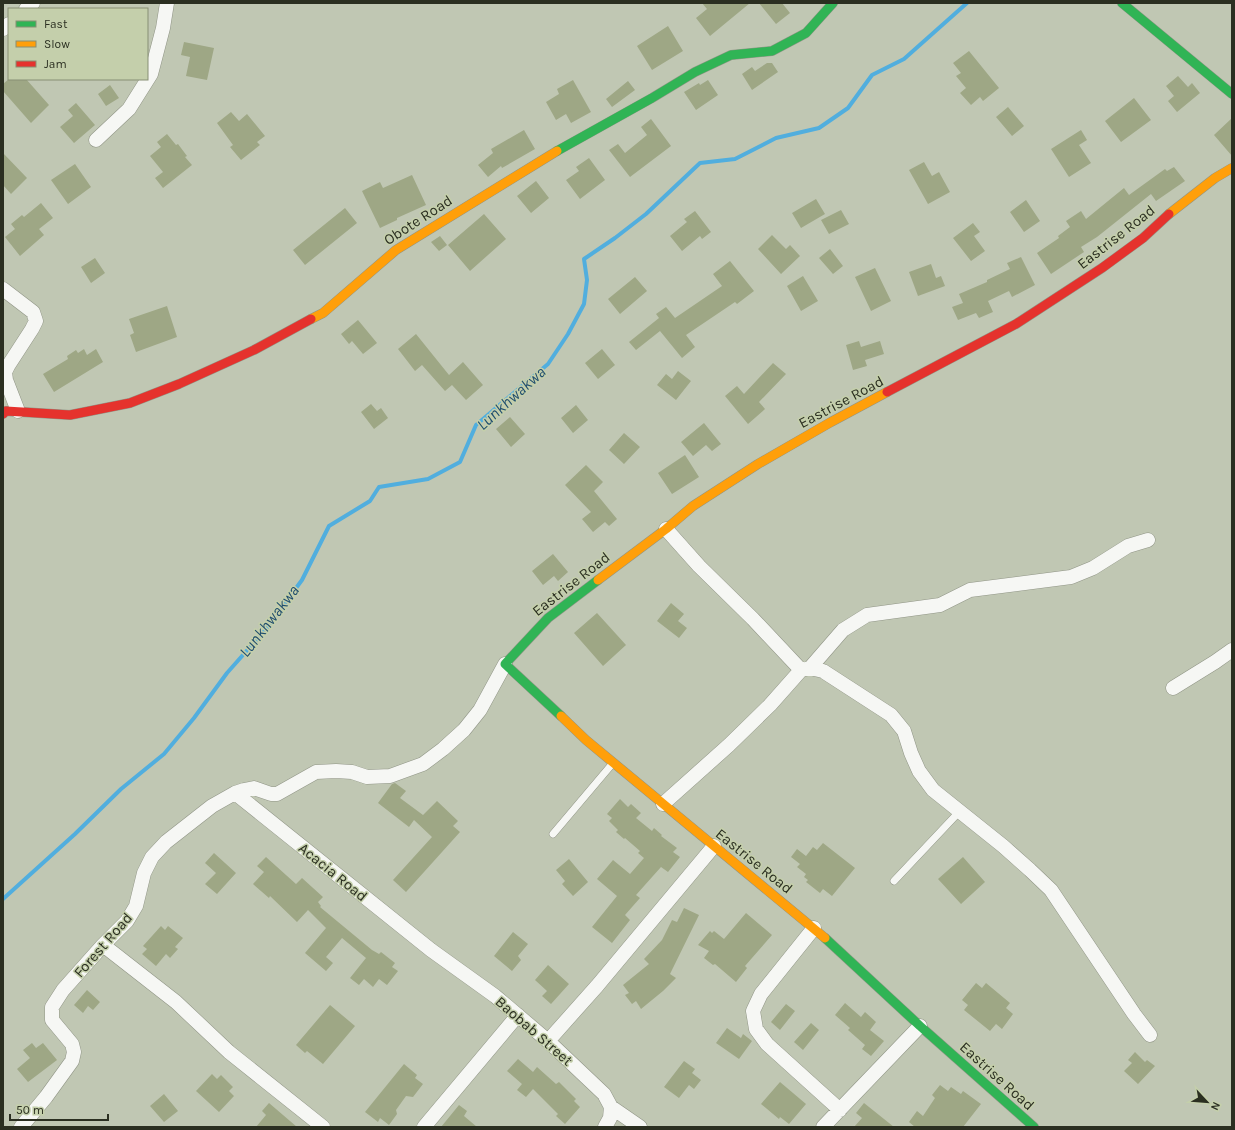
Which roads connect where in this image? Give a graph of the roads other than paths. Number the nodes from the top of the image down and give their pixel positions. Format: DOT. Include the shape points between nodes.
graph roads {
  1 [pos="167,3"];
  2 [pos="833,3"];
  3 [pos="1122,3"];
  4 [pos="148,79"];
  5 [pos="147,80"];
  6 [pos="1232,94"];
  7 [pos="96,140"];
  8 [pos="1232,168"];
  9 [pos="3,289"];
  10 [pos="18,411"];
  11 [pos="3,414"];
  12 [pos="666,529"];
  13 [pos="1148,540"];
  14 [pos="1232,650"];
  15 [pos="505,664"];
  16 [pos="805,669"];
  17 [pos="1173,688"];
  18 [pos="613,763"];
  19 [pos="235,793"];
  20 [pos="663,804"];
  21 [pos="959,812"];
  22 [pos="553,834"];
  23 [pos="714,846"];
  24 [pos="894,881"];
  25 [pos="814,928"];
  26 [pos="103,945"];
  27 [pos="431,950"];
  28 [pos="518,1015"];
  29 [pos="920,1026"];
  30 [pos="1150,1035"];
  31 [pos="548,1041"];
  32 [pos="611,1107"];
  33 [pos="840,1110"];
  34 [pos="1026,1124"];
  35 [pos="21,1127"];
  36 [pos="323,1127"];
  37 [pos="424,1127"];
  38 [pos="605,1127"];
  39 [pos="640,1127"];
  40 [pos="823,1127"];
  1 -- 4 [label="street" via="163,28"];
  2 -- 10 [label="street, Obote Road" via="806,34 772,51 731,55 695,72 542,159 396,250 323,313 254,350 130,403 70,415"];
  3 -- 6 [label="street"];
  5 -- 7 [label="street" via="129,109"];
  8 -- 12 [label="street, Eastrise Road" via="1215,178 1108,264 1016,324 831,422 758,464 693,506"];
  9 -- 10 [label="street" via="33,312 36,321 5,372"];
  10 -- 11 [label="street, Obote Road" via="6,411"];
  12 -- 15 [label="street, Eastrise Road" via="548,618"];
  12 -- 16 [label="street" via="699,566"];
  13 -- 16 [label="street" via="1128,546 1093,568 1071,577 970,590 940,604 867,615 843,630"];
  14 -- 17 [label="street"];
  15 -- 18 [label="street, Eastrise Road"];
  15 -- 19 [label="street, Forest Road" via="480,710 464,730 423,764 390,776 367,776 336,771 316,772 277,794 254,788"];
  16 -- 20 [label="street" via="729,745"];
  16 -- 21 [label="street" via="823,671 891,715 904,732 914,759 932,790"];
  18 -- 20 [label="street, Eastrise Road"];
  18 -- 22 [label="lane"];
  19 -- 26 [label="street, Forest Road" via="207,809 166,842 152,857 144,873 136,906 127,921"];
  19 -- 27 [label="street, Acacia Road"];
  20 -- 23 [label="street, Eastrise Road"];
  21 -- 24 [label="lane"];
  21 -- 30 [label="street" via="1051,890"];
  23 -- 25 [label="street, Eastrise Road"];
  23 -- 31 [label="street"];
  25 -- 29 [label="street, Eastrise Road"];
  25 -- 33 [label="street" via="761,994 753,1011 756,1029 767,1044"];
  26 -- 35 [label="street, Forest Road" via="63,990 52,1007 52,1020 72,1044 72,1061"];
  26 -- 36 [label="street" via="176,1002 229,1052"];
  27 -- 28 [label="street, Baobab Street"];
  28 -- 31 [label="street, Baobab Street"];
  28 -- 37 [label="street"];
  29 -- 33 [label="street"];
  29 -- 34 [label="street, Eastrise Road"];
  31 -- 32 [label="street, Baobab Street" via="604,1094"];
  32 -- 38 [label="street" via="610,1118"];
  32 -- 39 [label="street"];
  33 -- 40 [label="street"];
}
